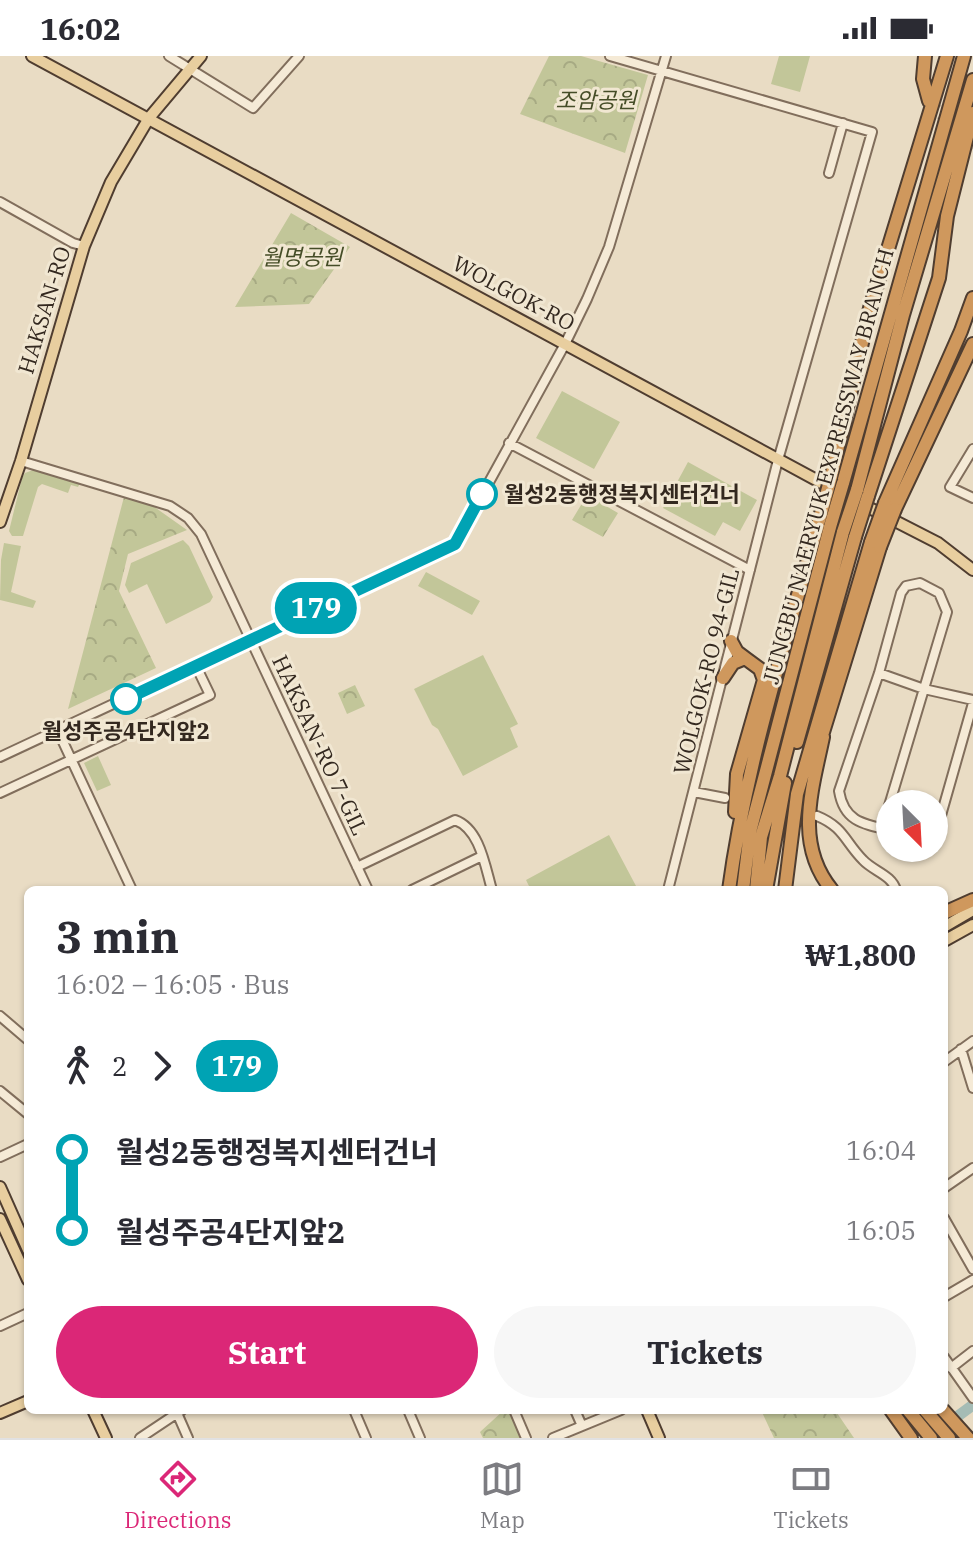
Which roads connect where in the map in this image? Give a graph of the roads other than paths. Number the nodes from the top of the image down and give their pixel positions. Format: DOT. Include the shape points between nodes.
graph roads {
  1 [pos="32,56"];
  2 [pos="169,56"];
  3 [pos="201,56"];
  4 [pos="299,56"];
  5 [pos="610,56"];
  6 [pos="666,56"];
  7 [pos="925,56"];
  8 [pos="947,56"];
  9 [pos="964,56"];
  10 [pos="190,69"];
  11 [pos="662,70"];
  12 [pos="973,80"];
  13 [pos="929,101"];
  14 [pos="973,113"];
  15 [pos="149,118"];
  16 [pos="843,123"];
  17 [pos="829,173"];
  18 [pos="0,202"];
  19 [pos="84,246"];
  20 [pos="973,298"];
  21 [pos="565,344"];
  22 [pos="973,344"];
  23 [pos="509,443"];
  24 [pos="973,449"];
  25 [pos="778,460"];
  26 [pos="21,461"];
  27 [pos="837,480"];
  28 [pos="863,493"];
  29 [pos="973,498"];
  30 [pos="890,506"];
  31 [pos="0,521"];
  32 [pos="824,524"];
  33 [pos="849,535"];
  34 [pos="875,545"];
  35 [pos="971,566"];
  36 [pos="750,570"];
  37 [pos="252,640"];
  38 [pos="731,641"];
  39 [pos="745,658"];
  40 [pos="196,666"];
  41 [pos="879,673"];
  42 [pos="723,678"];
  43 [pos="924,689"];
  44 [pos="973,701"];
  45 [pos="821,713"];
  46 [pos="825,729"];
  47 [pos="58,731"];
  48 [pos="0,757"];
  49 [pos="71,761"];
  50 [pos="897,790"];
  51 [pos="948,790"];
  52 [pos="694,792"];
  53 [pos="0,793"];
  54 [pos="725,798"];
  55 [pos="817,816"];
  56 [pos="876,826"];
  57 [pos="482,856"];
  58 [pos="357,867"];
  59 [pos="130,886"];
  60 [pos="366,886"];
  61 [pos="420,886"];
  62 [pos="491,886"];
  63 [pos="669,886"];
  64 [pos="729,886"];
  65 [pos="730,886"];
  66 [pos="743,886"];
  67 [pos="756,886"];
  68 [pos="767,886"];
  69 [pos="778,886"];
  70 [pos="786,886"];
  71 [pos="792,886"];
  72 [pos="829,886"];
  73 [pos="895,886"];
  74 [pos="973,900"];
  75 [pos="973,910"];
  76 [pos="948,911"];
  77 [pos="948,925"];
  78 [pos="972,929"];
  79 [pos="948,939"];
  80 [pos="0,1016"];
  81 [pos="24,1037"];
  82 [pos="973,1041"];
  83 [pos="961,1049"];
  84 [pos="948,1059"];
  85 [pos="973,1088"];
  86 [pos="0,1091"];
  87 [pos="24,1111"];
  88 [pos="24,1146"];
  89 [pos="0,1157"];
  90 [pos="973,1168"];
  91 [pos="948,1185"];
  92 [pos="0,1187"];
  93 [pos="0,1219"];
  94 [pos="948,1225"];
  95 [pos="24,1241"];
  96 [pos="973,1269"];
  97 [pos="24,1271"];
  98 [pos="973,1280"];
  99 [pos="948,1295"];
  100 [pos="24,1315"];
  101 [pos="0,1326"];
  102 [pos="973,1351"];
  103 [pos="948,1363"];
  104 [pos="951,1368"];
  105 [pos="973,1398"];
  106 [pos="24,1403"];
  107 [pos="0,1413"];
  108 [pos="95,1414"];
  109 [pos="176,1414"];
  110 [pos="180,1414"];
  111 [pos="356,1414"];
  112 [pos="410,1414"];
  113 [pos="516,1414"];
  114 [pos="577,1414"];
  115 [pos="611,1414"];
  116 [pos="649,1414"];
  117 [pos="894,1414"];
  118 [pos="911,1414"];
  119 [pos="938,1414"];
  120 [pos="582,1426"];
  121 [pos="959,1436"];
  122 [pos="910,1437"];
  123 [pos="106,1438"];
  124 [pos="140,1438"];
  125 [pos="188,1438"];
  126 [pos="366,1438"];
  127 [pos="420,1438"];
  128 [pos="526,1438"];
  129 [pos="553,1438"];
  130 [pos="659,1438"];
  131 [pos="931,1438"];
  1 -- 15 [label="main road, WOLGOK-RO"];
  2 -- 10 [label="street"];
  3 -- 10 [label="main road, HAKSAN-RO"];
  4 -- 10 [label="street" via="253,108"];
  5 -- 11 [label="street"];
  6 -- 11 [label="street"];
  7 -- 13 [label="highway" via="923,79"];
  8 -- 27 [label="highway" via="870,308"];
  9 -- 27 [label="highway, JUNGBU NAERYUK EXPRESSWAY BRANCH"];
  10 -- 15 [label="main road, HAKSAN-RO"];
  11 -- 16 [label="street"];
  11 -- 21 [label="street" via="609,247"];
  12 -- 28 [label="highway, JUNGBU NAERYUK EXPRESSWAY BRANCH" via="903,315"];
  14 -- 28 [label="highway" via="947,216 939,278"];
  15 -- 19 [label="main road, HAKSAN-RO" via="111,182"];
  15 -- 21 [label="main road, WOLGOK-RO"];
  16 -- 17 [label="street"];
  16 -- 25 [label="street, WOLGOK-RO 94-GIL" via="872,132"];
  18 -- 19 [label="street"];
  19 -- 26 [label="main road, HAKSAN-RO"];
  20 -- 30 [label="highway"];
  21 -- 23 [label="street"];
  21 -- 25 [label="main road, WOLGOK-RO"];
  22 -- 30 [label="highway"];
  23 -- 36 [label="street"];
  23 -- 37 [label="street" via="455,544"];
  24 -- 29 [label="street" via="950,487"];
  25 -- 35 [label="main road, WOLGOK-RO" via="938,543"];
  25 -- 36 [label="street, WOLGOK-RO 94-GIL"];
  26 -- 31 [label="main road, HAKSAN-RO"];
  26 -- 37 [label="street, HAKSAN-RO 7-GIL" via="170,506 188,518 206,543"];
  27 -- 32 [label="highway, bridge"];
  28 -- 33 [label="highway, JUNGBU NAERYUK EXPRESSWAY BRANCH, bridge"];
  30 -- 34 [label="highway, bridge"];
  32 -- 65 [label="highway" via="752,767"];
  32 -- 66 [label="highway, JUNGBU NAERYUK EXPRESSWAY BRANCH" via="750,832"];
  33 -- 67 [label="highway, JUNGBU NAERYUK EXPRESSWAY BRANCH" via="761,837"];
  33 -- 68 [label="highway" via="784,789"];
  34 -- 45 [label="highway"];
  34 -- 46 [label="highway"];
  36 -- 38 [label="street, WOLGOK-RO 94-GIL"];
  37 -- 40 [label="street"];
  37 -- 58 [label="street, HAKSAN-RO 7-GIL"];
  38 -- 39 [label="highway"];
  38 -- 42 [label="street, WOLGOK-RO 94-GIL"];
  39 -- 42 [label="highway" via="733,663"];
  39 -- 64 [label="highway" via="760,669 764,680 737,774"];
  40 -- 47 [label="street"];
  40 -- 49 [label="street" via="210,695"];
  41 -- 43 [label="street"];
  41 -- 43 [label="street" via="906,586 931,587 947,612"];
  41 -- 56 [label="street" via="839,791 844,811"];
  42 -- 52 [label="street, WOLGOK-RO 94-GIL"];
  43 -- 44 [label="street"];
  43 -- 50 [label="street"];
  44 -- 51 [label="street"];
  45 -- 69 [label="highway" via="790,791"];
  45 -- 70 [label="highway" via="797,794"];
  46 -- 71 [label="highway" via="803,795"];
  46 -- 72 [label="highway" via="808,825 810,850"];
  47 -- 48 [label="street"];
  47 -- 49 [label="street"];
  49 -- 53 [label="street"];
  49 -- 59 [label="street"];
  52 -- 54 [label="street"];
  52 -- 63 [label="street, WOLGOK-RO 94-GIL"];
  55 -- 73 [label="street" via="837,826 860,858"];
  57 -- 58 [label="street" via="465,823 455,820"];
  57 -- 61 [label="street"];
  57 -- 62 [label="street"];
  58 -- 60 [label="street, HAKSAN-RO 7-GIL"];
  74 -- 76 [label="highway"];
  75 -- 77 [label="main road"];
  78 -- 79 [label="main road"];
  80 -- 81 [label="street"];
  82 -- 83 [label="street"];
  83 -- 84 [label="street"];
  83 -- 85 [label="street"];
  86 -- 87 [label="street"];
  88 -- 89 [label="street"];
  90 -- 91 [label="street"];
  92 -- 95 [label="main road"];
  93 -- 97 [label="main road"];
  94 -- 96 [label="street"];
  98 -- 99 [label="street"];
  100 -- 101 [label="street"];
  102 -- 104 [label="street"];
  103 -- 104 [label="street"];
  104 -- 105 [label="street"];
  106 -- 107 [label="main road"];
  108 -- 123 [label="main road"];
  109 -- 124 [label="street"];
  110 -- 125 [label="street"];
  111 -- 126 [label="street"];
  112 -- 127 [label="street"];
  113 -- 128 [label="street"];
  114 -- 120 [label="street"];
  115 -- 120 [label="street"];
  116 -- 130 [label="main road"];
  117 -- 122 [label="highway"];
  118 -- 131 [label="highway"];
  119 -- 121 [label="highway"];
  120 -- 129 [label="street"];
}
